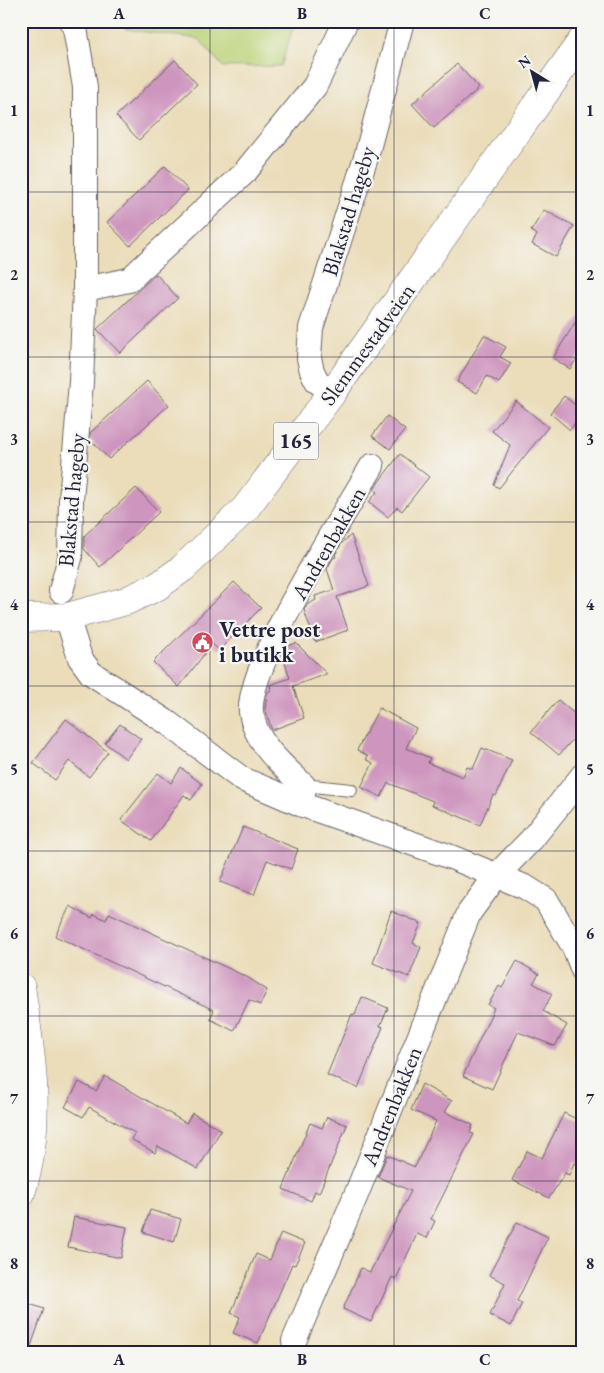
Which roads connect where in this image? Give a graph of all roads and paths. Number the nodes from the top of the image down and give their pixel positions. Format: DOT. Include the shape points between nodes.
graph roads {
  1 [pos="71,21"];
  2 [pos="346,21"];
  3 [pos="402,21"];
  4 [pos="583,40"];
  5 [pos="85,289"];
  6 [pos="332,393"];
  7 [pos="372,466"];
  8 [pos="61,591"];
  9 [pos="68,617"];
  10 [pos="21,618"];
  11 [pos="583,775"];
  12 [pos="351,790"];
  13 [pos="303,795"];
  14 [pos="496,876"];
  15 [pos="583,970"];
  16 [pos="21,987"];
  17 [pos="21,1193"];
  18 [pos="294,1341"];
  1 -- 5 [label="street, Blakstad hageby" via="85,87"];
  2 -- 5 [label="street" via="315,86 245,172 129,280"];
  3 -- 6 [label="street, Blakstad hageby" via="366,157 312,328 312,371 317,381"];
  4 -- 6 [label="main road, Slemmestadveien / 165"];
  5 -- 8 [label="street, Blakstad hageby" via="70,558"];
  6 -- 9 [label="main road, Slemmestadveien / 165" via="245,509 183,568 158,586 126,601"];
  7 -- 13 [label="street, Andrenbakken" via="277,632 256,683 251,711 259,736"];
  9 -- 10 [label="main road, Slemmestadveien / 165"];
  9 -- 13 [label="street, Andrenbakken" via="80,658 91,673 168,723 242,779"];
  11 -- 14 [label="street, Andrenbakken" via="531,840"];
  12 -- 13 [label="lane"];
  13 -- 14 [label="street, Andrenbakken"];
  14 -- 15 [label="street, Andrenbakken" via="525,887 546,900 570,940"];
  14 -- 18 [label="street, Andrenbakken" via="468,913 457,938"];
  16 -- 17 [label="main road" via="30,1035 35,1108 34,1138"];
}
